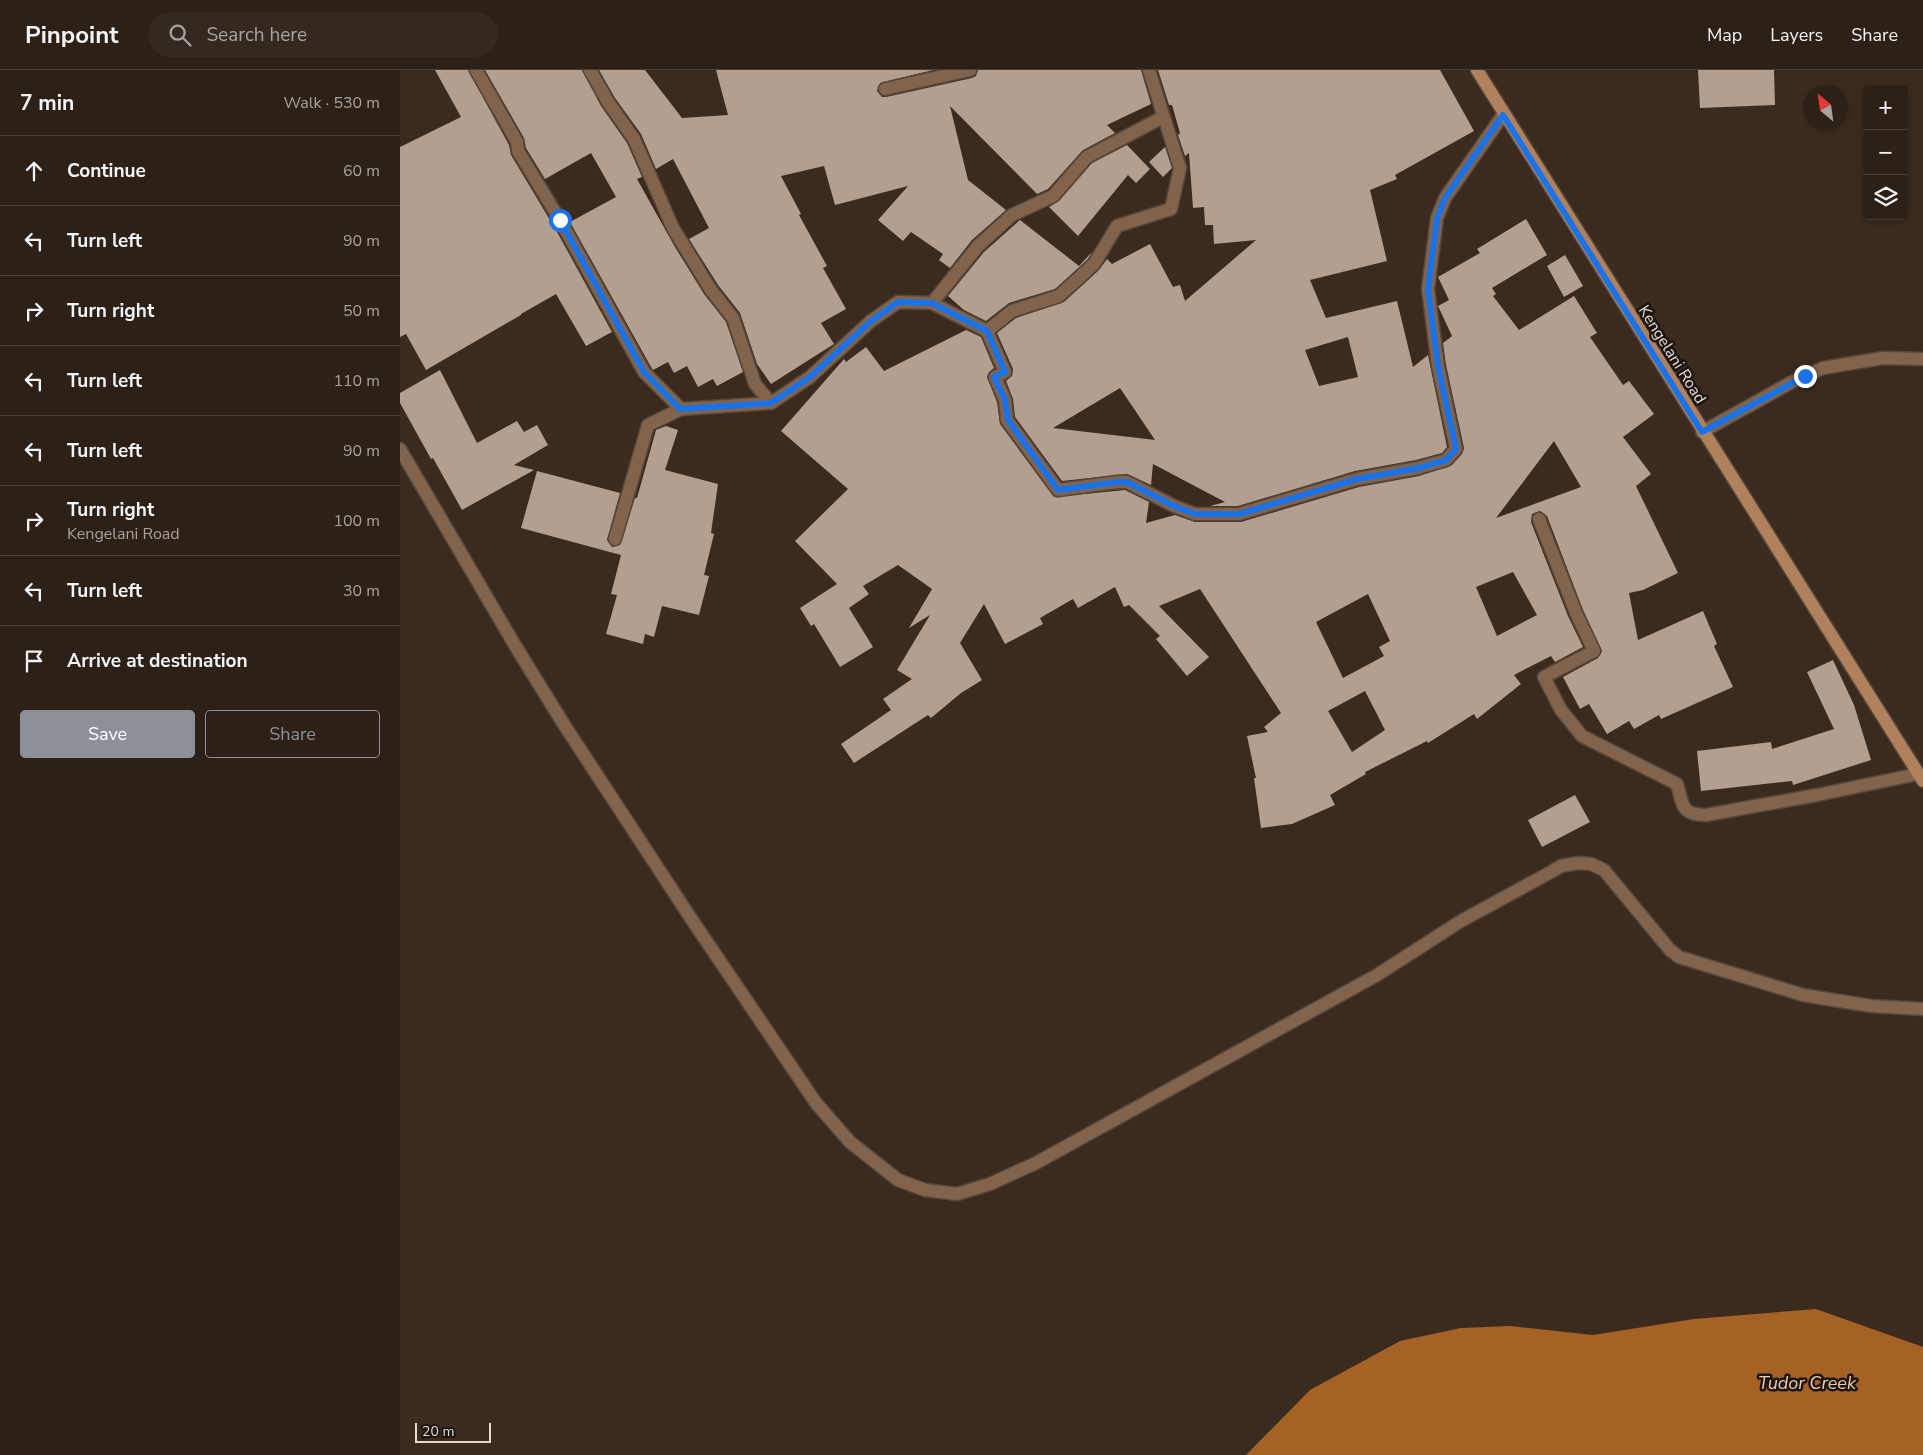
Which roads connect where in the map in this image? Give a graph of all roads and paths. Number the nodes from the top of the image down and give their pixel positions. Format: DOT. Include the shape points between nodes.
graph roads {
  1 [pos="476,70"];
  2 [pos="590,70"];
  3 [pos="970,70"];
  4 [pos="1149,70"];
  5 [pos="1476,70"];
  6 [pos="885,89"];
  7 [pos="1503,115"];
  8 [pos="1163,117"];
  9 [pos="932,303"];
  10 [pos="987,331"];
  11 [pos="1923,360"];
  12 [pos="771,403"];
  13 [pos="680,409"];
  14 [pos="1702,432"];
  15 [pos="400,449"];
  16 [pos="1539,519"];
  17 [pos="615,539"];
  18 [pos="1921,778"];
  19 [pos="1923,1010"];
  1 -- 13 [label="street" via="517,142 518,151 644,372"];
  2 -- 12 [label="street" via="634,139 673,228 711,290 733,318 756,384"];
  3 -- 6 [label="street"];
  4 -- 8 [label="street"];
  5 -- 7 [label="main road, Kengelani Road"];
  7 -- 10 [label="street" via="1445,198 1437,218 1428,289 1438,366 1456,449 1446,460 1357,479 1239,514 1195,514 1127,482 1058,490 1008,420 1005,400 994,377 1005,372"];
  7 -- 14 [label="main road, Kengelani Road"];
  8 -- 9 [label="street" via="1087,157 1053,196 1012,215 978,246"];
  8 -- 10 [label="street" via="1180,168 1171,209 1117,226 1094,264 1060,296 1012,311"];
  9 -- 10 [label="street"];
  9 -- 12 [label="street" via="898,302 871,321 810,377"];
  11 -- 14 [label="street" via="1883,358 1823,368"];
  12 -- 13 [label="street"];
  13 -- 17 [label="street" via="648,425"];
  14 -- 18 [label="main road, Kengelani Road"];
  15 -- 19 [label="street" via="563,723 816,1103 850,1142 898,1180 925,1190 957,1194 990,1184 1036,1163 1265,1038 1377,975 1461,922 1569,864 1591,864 1604,870 1679,957 1803,995"];
  16 -- 18 [label="street" via="1594,651 1544,677 1562,710 1582,736 1677,784 1685,810 1693,815 1706,815"];
}
